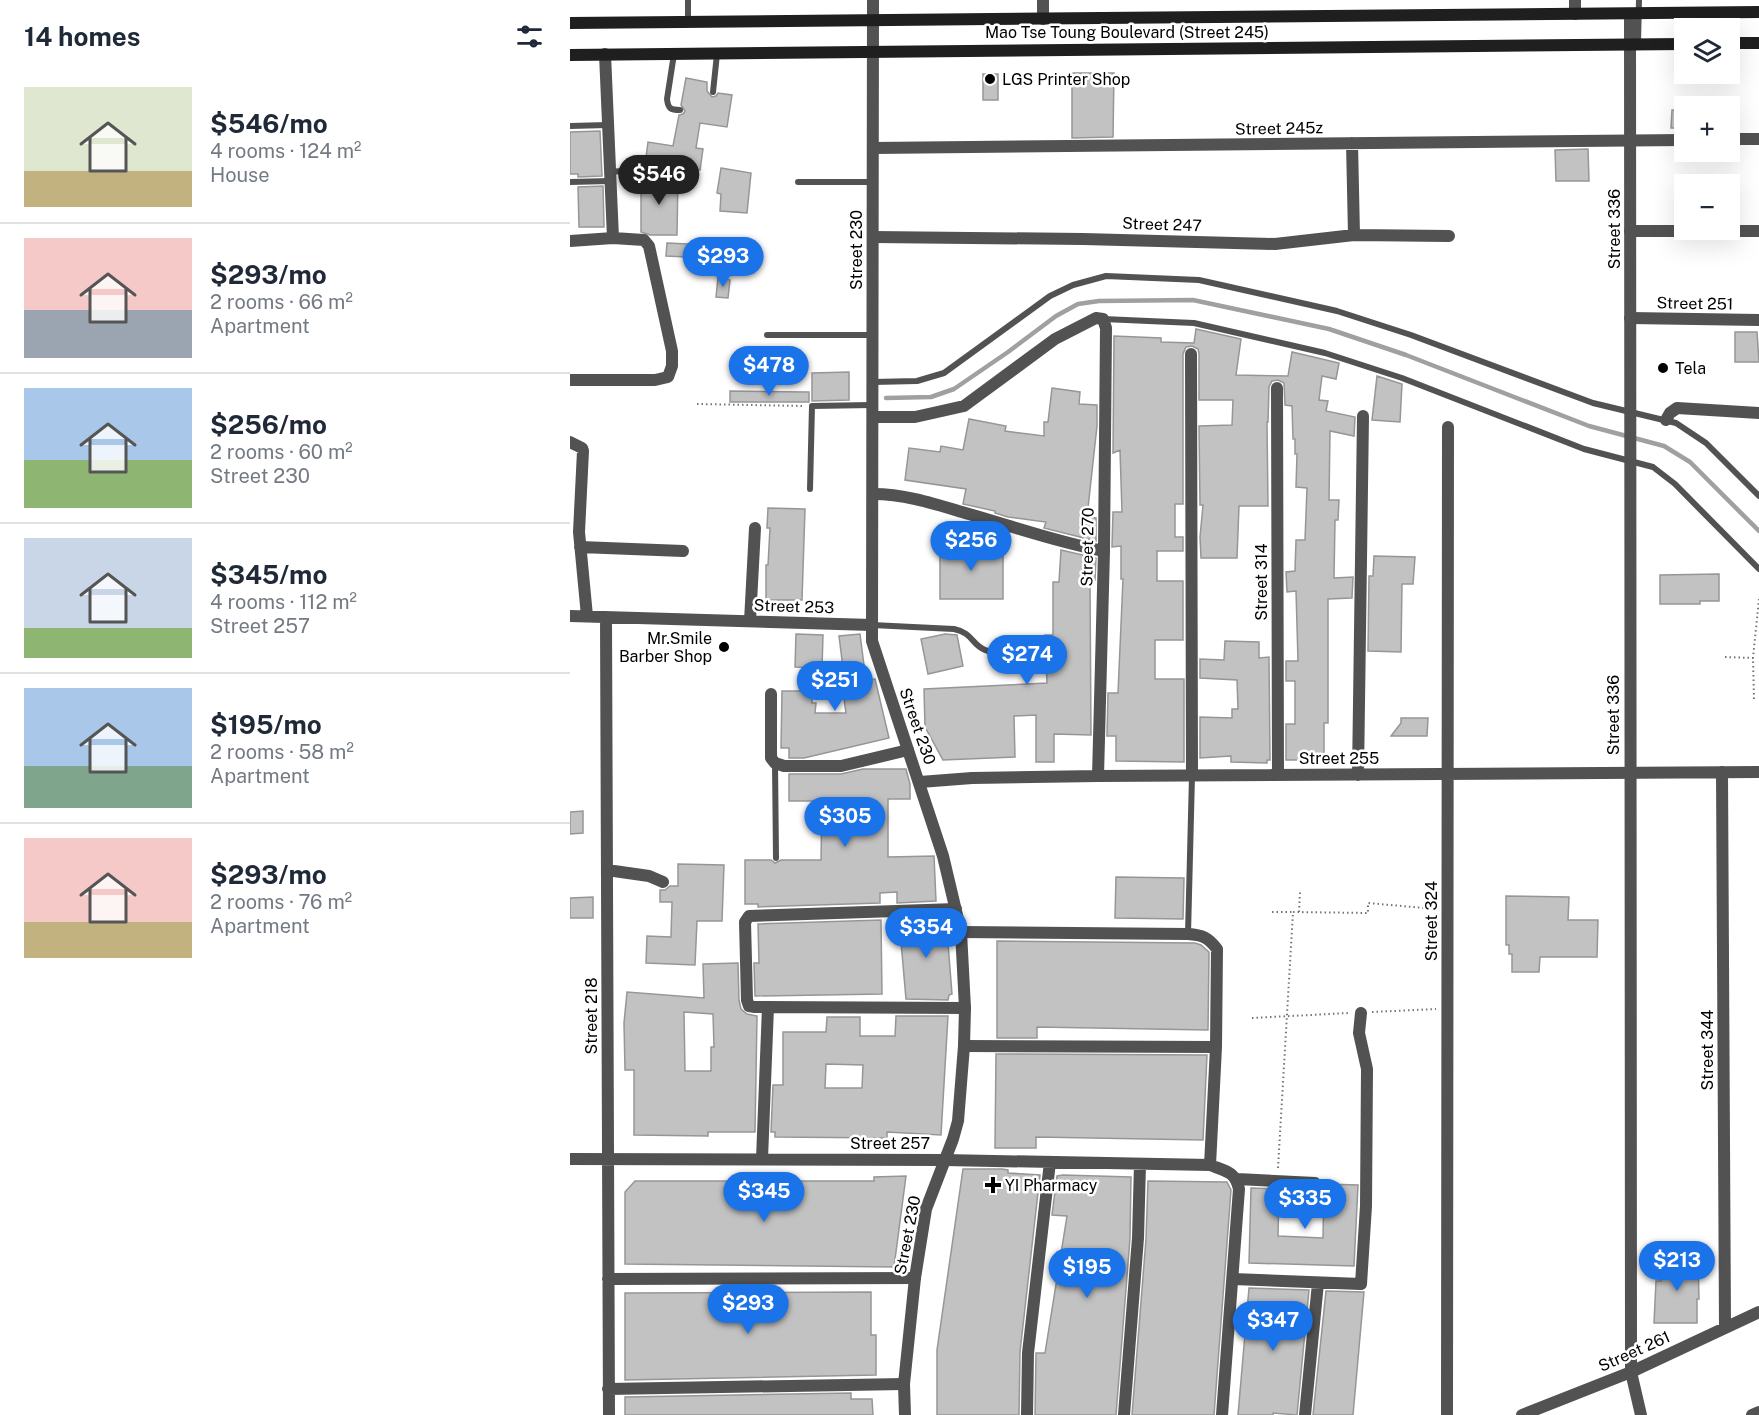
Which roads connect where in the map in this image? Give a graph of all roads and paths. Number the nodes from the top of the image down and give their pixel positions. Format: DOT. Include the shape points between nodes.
graph roads {
  1 [pos="688,0"];
  2 [pos="873,0"];
  3 [pos="1043,0"];
  4 [pos="1575,0"];
  5 [pos="1639,0"];
  6 [pos="1759,12"];
  7 [pos="1575,14"];
  8 [pos="1634,14"];
  9 [pos="1043,19"];
  10 [pos="873,21"];
  11 [pos="688,22"];
  12 [pos="570,23"];
  13 [pos="1740,43"];
  14 [pos="1759,43"];
  15 [pos="1634,44"];
  16 [pos="1674,44"];
  17 [pos="873,50"];
  18 [pos="674,53"];
  19 [pos="717,53"];
  20 [pos="605,54"];
  21 [pos="570,55"];
  22 [pos="713,92"];
  23 [pos="680,110"];
  24 [pos="608,125"];
  25 [pos="570,126"];
  26 [pos="1740,139"];
  27 [pos="1759,139"];
  28 [pos="1674,140"];
  29 [pos="1630,141"];
  30 [pos="1352,144"];
  31 [pos="873,148"];
  32 [pos="689,172"];
  33 [pos="610,177"];
  34 [pos="570,182"];
  35 [pos="798,182"];
  36 [pos="873,182"];
  37 [pos="1630,231"];
  38 [pos="1759,231"];
  39 [pos="1354,235"];
  40 [pos="1449,236"];
  41 [pos="873,237"];
  42 [pos="613,238"];
  43 [pos="570,241"];
  44 [pos="1630,318"];
  45 [pos="1103,319"];
  46 [pos="1759,320"];
  47 [pos="767,335"];
  48 [pos="873,335"];
  49 [pos="1191,354"];
  50 [pos="570,380"];
  51 [pos="873,382"];
  52 [pos="1277,388"];
  53 [pos="697,404"];
  54 [pos="812,406"];
  55 [pos="873,411"];
  56 [pos="1759,413"];
  57 [pos="1630,414"];
  58 [pos="1363,416"];
  59 [pos="1666,420"];
  60 [pos="1448,426"];
  61 [pos="570,442"];
  62 [pos="1630,456"];
  63 [pos="810,489"];
  64 [pos="873,494"];
  65 [pos="1759,496"];
  66 [pos="754,528"];
  67 [pos="580,547"];
  68 [pos="683,551"];
  69 [pos="1104,551"];
  70 [pos="1759,569"];
  71 [pos="1759,599"];
  72 [pos="570,616"];
  73 [pos="587,616"];
  74 [pos="606,617"];
  75 [pos="750,621"];
  76 [pos="872,625"];
  77 [pos="1010,653"];
  78 [pos="1725,657"];
  79 [pos="1753,658"];
  80 [pos="771,694"];
  81 [pos="1754,699"];
  82 [pos="908,750"];
  83 [pos="775,763"];
  84 [pos="1630,772"];
  85 [pos="1722,772"];
  86 [pos="1759,772"];
  87 [pos="1448,774"];
  88 [pos="1192,775"];
  89 [pos="1278,775"];
  90 [pos="1358,775"];
  91 [pos="1098,776"];
  92 [pos="920,782"];
  93 [pos="776,858"];
  94 [pos="607,870"];
  95 [pos="663,882"];
  96 [pos="1300,892"];
  97 [pos="956,909"];
  98 [pos="1448,911"];
  99 [pos="1272,912"];
  100 [pos="1293,912"];
  101 [pos="1299,912"];
  102 [pos="961,932"];
  103 [pos="1188,934"];
  104 [pos="768,1007"];
  105 [pos="965,1008"];
  106 [pos="1361,1012"];
  107 [pos="964,1046"];
  108 [pos="1216,1047"];
  109 [pos="570,1159"];
  110 [pos="608,1159"];
  111 [pos="762,1159"];
  112 [pos="944,1160"];
  113 [pos="1050,1162"];
  114 [pos="1140,1164"];
  115 [pos="1209,1165"];
  116 [pos="1237,1179"];
  117 [pos="1277,1180"];
  118 [pos="1315,1184"];
  119 [pos="915,1278"];
  120 [pos="608,1279"];
  121 [pos="1233,1280"];
  122 [pos="1317,1283"];
  123 [pos="1759,1312"];
  124 [pos="1725,1327"];
  125 [pos="1631,1372"];
  126 [pos="904,1384"];
  127 [pos="608,1389"];
  128 [pos="1759,1412"];
  129 [pos="1530,1414"];
  130 [pos="609,1415"];
  131 [pos="905,1415"];
  132 [pos="1027,1415"];
  133 [pos="1124,1415"];
  134 [pos="1222,1415"];
  135 [pos="1305,1415"];
  136 [pos="1447,1415"];
  137 [pos="1641,1415"];
  138 [pos="1752,1415"];
  1 -- 11 [label="lane"];
  2 -- 10 [label="street, Street 230"];
  3 -- 9 [label="street"];
  4 -- 7 [label="street"];
  5 -- 8 [label="lane, Street 336"];
  6 -- 8 [label="main road, Mao Tse Toung Boulevard (Street 245)"];
  7 -- 8 [label="main road, Mao Tse Toung Boulevard (Street 245)"];
  7 -- 9 [label="main road, Mao Tse Toung Boulevard (Street 245)"];
  8 -- 15 [label="street, Street 336"];
  9 -- 10 [label="main road, Mao Tse Toung Boulevard (Street 245)"];
  10 -- 11 [label="main road, Mao Tse Toung Boulevard (Street 245)"];
  10 -- 17 [label="street, Street 230"];
  11 -- 12 [label="main road, Mao Tse Toung Boulevard (Street 245)"];
  13 -- 14 [label="main road"];
  15 -- 16 [label="main road, Mao Tse Toung Boulevard (Street 245)"];
  15 -- 17 [label="main road, Mao Tse Toung Boulevard (Street 245)"];
  15 -- 29 [label="street, Street 336"];
  17 -- 19 [label="main road, Mao Tse Toung Boulevard (Street 245)"];
  17 -- 31 [label="street, Street 230"];
  18 -- 19 [label="main road, Mao Tse Toung Boulevard (Street 245)"];
  18 -- 20 [label="main road, Mao Tse Toung Boulevard (Street 245)"];
  18 -- 23 [label="lane" via="667,99 671,110"];
  19 -- 22 [label="lane"];
  20 -- 21 [label="main road, Mao Tse Toung Boulevard (Street 245)"];
  20 -- 24 [label="street"];
  24 -- 25 [label="lane"];
  24 -- 33 [label="street"];
  26 -- 27 [label="street"];
  28 -- 29 [label="street, Street 245z"];
  29 -- 30 [label="street, Street 245z"];
  29 -- 37 [label="street, Street 336"];
  30 -- 31 [label="street, Street 245z"];
  30 -- 39 [label="street"];
  31 -- 36 [label="street, Street 230"];
  32 -- 33 [label="lane" via="633,170"];
  33 -- 34 [label="lane"];
  33 -- 42 [label="street"];
  35 -- 36 [label="lane"];
  36 -- 41 [label="street, Street 230"];
  37 -- 38 [label="street"];
  37 -- 44 [label="street, Street 336"];
  39 -- 40 [label="street, Street 247"];
  39 -- 41 [label="street, Street 247" via="1275,244"];
  41 -- 48 [label="street, Street 230"];
  42 -- 43 [label="street"];
  42 -- 50 [label="street" via="644,240 649,246 672,366 668,377 655,380"];
  44 -- 46 [label="street, Street 251"];
  44 -- 57 [label="street, Street 336"];
  45 -- 55 [label="street" via="1096,318 1055,339 964,406 915,417"];
  45 -- 62 [label="lane" via="1194,323 1325,353 1402,378 1584,449"];
  45 -- 69 [label="street, Street 270"];
  47 -- 48 [label="lane"];
  48 -- 51 [label="street, Street 230"];
  49 -- 88 [label="street"];
  51 -- 55 [label="street, Street 230"];
  51 -- 57 [label="lane" via="917,381 944,373 1050,296 1073,285 1106,276 1199,279 1336,311"];
  52 -- 89 [label="street, Street 314"];
  53 -- 54 [label="path"];
  54 -- 55 [label="lane"];
  54 -- 63 [label="lane"];
  55 -- 64 [label="street, Street 230"];
  56 -- 59 [label="street" via="1677,408"];
  57 -- 59 [label="lane"];
  57 -- 62 [label="street, Street 336"];
  58 -- 90 [label="street"];
  59 -- 65 [label="lane" via="1706,443"];
  60 -- 87 [label="street, Street 324"];
  61 -- 67 [label="street" via="583,452"];
  62 -- 70 [label="lane" via="1675,484"];
  62 -- 84 [label="street, Street 336"];
  64 -- 69 [label="street" via="898,494 1066,544"];
  64 -- 76 [label="street, Street 230"];
  66 -- 75 [label="street"];
  67 -- 68 [label="street"];
  67 -- 73 [label="street"];
  69 -- 91 [label="street, Street 270"];
  71 -- 79 [label="path"];
  72 -- 73 [label="street, Street 253"];
  73 -- 74 [label="street, Street 253"];
  74 -- 75 [label="street, Street 253"];
  74 -- 94 [label="street, Street 218"];
  75 -- 76 [label="street, Street 253"];
  76 -- 77 [label="lane, Street 253" via="954,629 966,632 986,651"];
  76 -- 82 [label="street, Street 230" via="872,641"];
  78 -- 79 [label="path"];
  79 -- 81 [label="path"];
  80 -- 83 [label="street" via="771,758"];
  82 -- 83 [label="street" via="841,766"];
  82 -- 92 [label="street, Street 230"];
  83 -- 93 [label="lane"];
  84 -- 85 [label="street, Street 255"];
  84 -- 87 [label="street, Street 255"];
  84 -- 125 [label="street, Street 336"];
  85 -- 86 [label="street, Street 255"];
  85 -- 124 [label="street, Street 344"];
  87 -- 90 [label="street, Street 255"];
  87 -- 98 [label="street, Street 324"];
  88 -- 89 [label="street, Street 255"];
  88 -- 91 [label="street, Street 255"];
  88 -- 103 [label="lane"];
  89 -- 90 [label="street, Street 255"];
  91 -- 92 [label="street, Street 255"];
  92 -- 97 [label="street, Street 230"];
  94 -- 95 [label="street"];
  94 -- 110 [label="street, Street 218"];
  96 -- 101 [label="path"];
  97 -- 102 [label="street, Street 230"];
  97 -- 104 [label="street" via="749,916 745,922 747,1000 749,1006"];
  98 -- 101 [label="path" via="1368,903 1368,913"];
  98 -- 136 [label="street, Street 324"];
  99 -- 100 [label="path"];
  100 -- 101 [label="path"];
  100 -- 117 [label="path"];
  102 -- 103 [label="street"];
  102 -- 105 [label="street, Street 230"];
  103 -- 108 [label="street" via="1202,935 1217,949"];
  104 -- 105 [label="street"];
  104 -- 111 [label="street"];
  105 -- 107 [label="street, Street 230"];
  106 -- 122 [label="street" via="1359,1033 1367,1070 1361,1284"];
  107 -- 108 [label="street"];
  107 -- 112 [label="street, Street 230" via="958,1121"];
  108 -- 115 [label="street"];
  109 -- 110 [label="street, Street 257"];
  110 -- 111 [label="street, Street 257"];
  110 -- 120 [label="street, Street 218"];
  111 -- 112 [label="street, Street 257"];
  112 -- 113 [label="street, Street 257"];
  112 -- 119 [label="street, Street 230" via="926,1209"];
  113 -- 114 [label="street, Street 257"];
  113 -- 132 [label="street" via="1028,1353"];
  114 -- 115 [label="street, Street 257"];
  114 -- 133 [label="street"];
  115 -- 116 [label="street"];
  116 -- 117 [label="street"];
  116 -- 121 [label="street"];
  117 -- 118 [label="street"];
  119 -- 120 [label="street"];
  119 -- 126 [label="street, Street 230"];
  120 -- 127 [label="street, Street 218"];
  121 -- 122 [label="street"];
  121 -- 134 [label="street"];
  122 -- 135 [label="street"];
  123 -- 124 [label="street, Street 261"];
  124 -- 125 [label="street, Street 261"];
  125 -- 129 [label="street, Street 261"];
  125 -- 137 [label="street, Street 336"];
  126 -- 127 [label="street"];
  126 -- 131 [label="street, Street 230"];
  127 -- 130 [label="street, Street 218"];
  128 -- 138 [label="street"];
}
